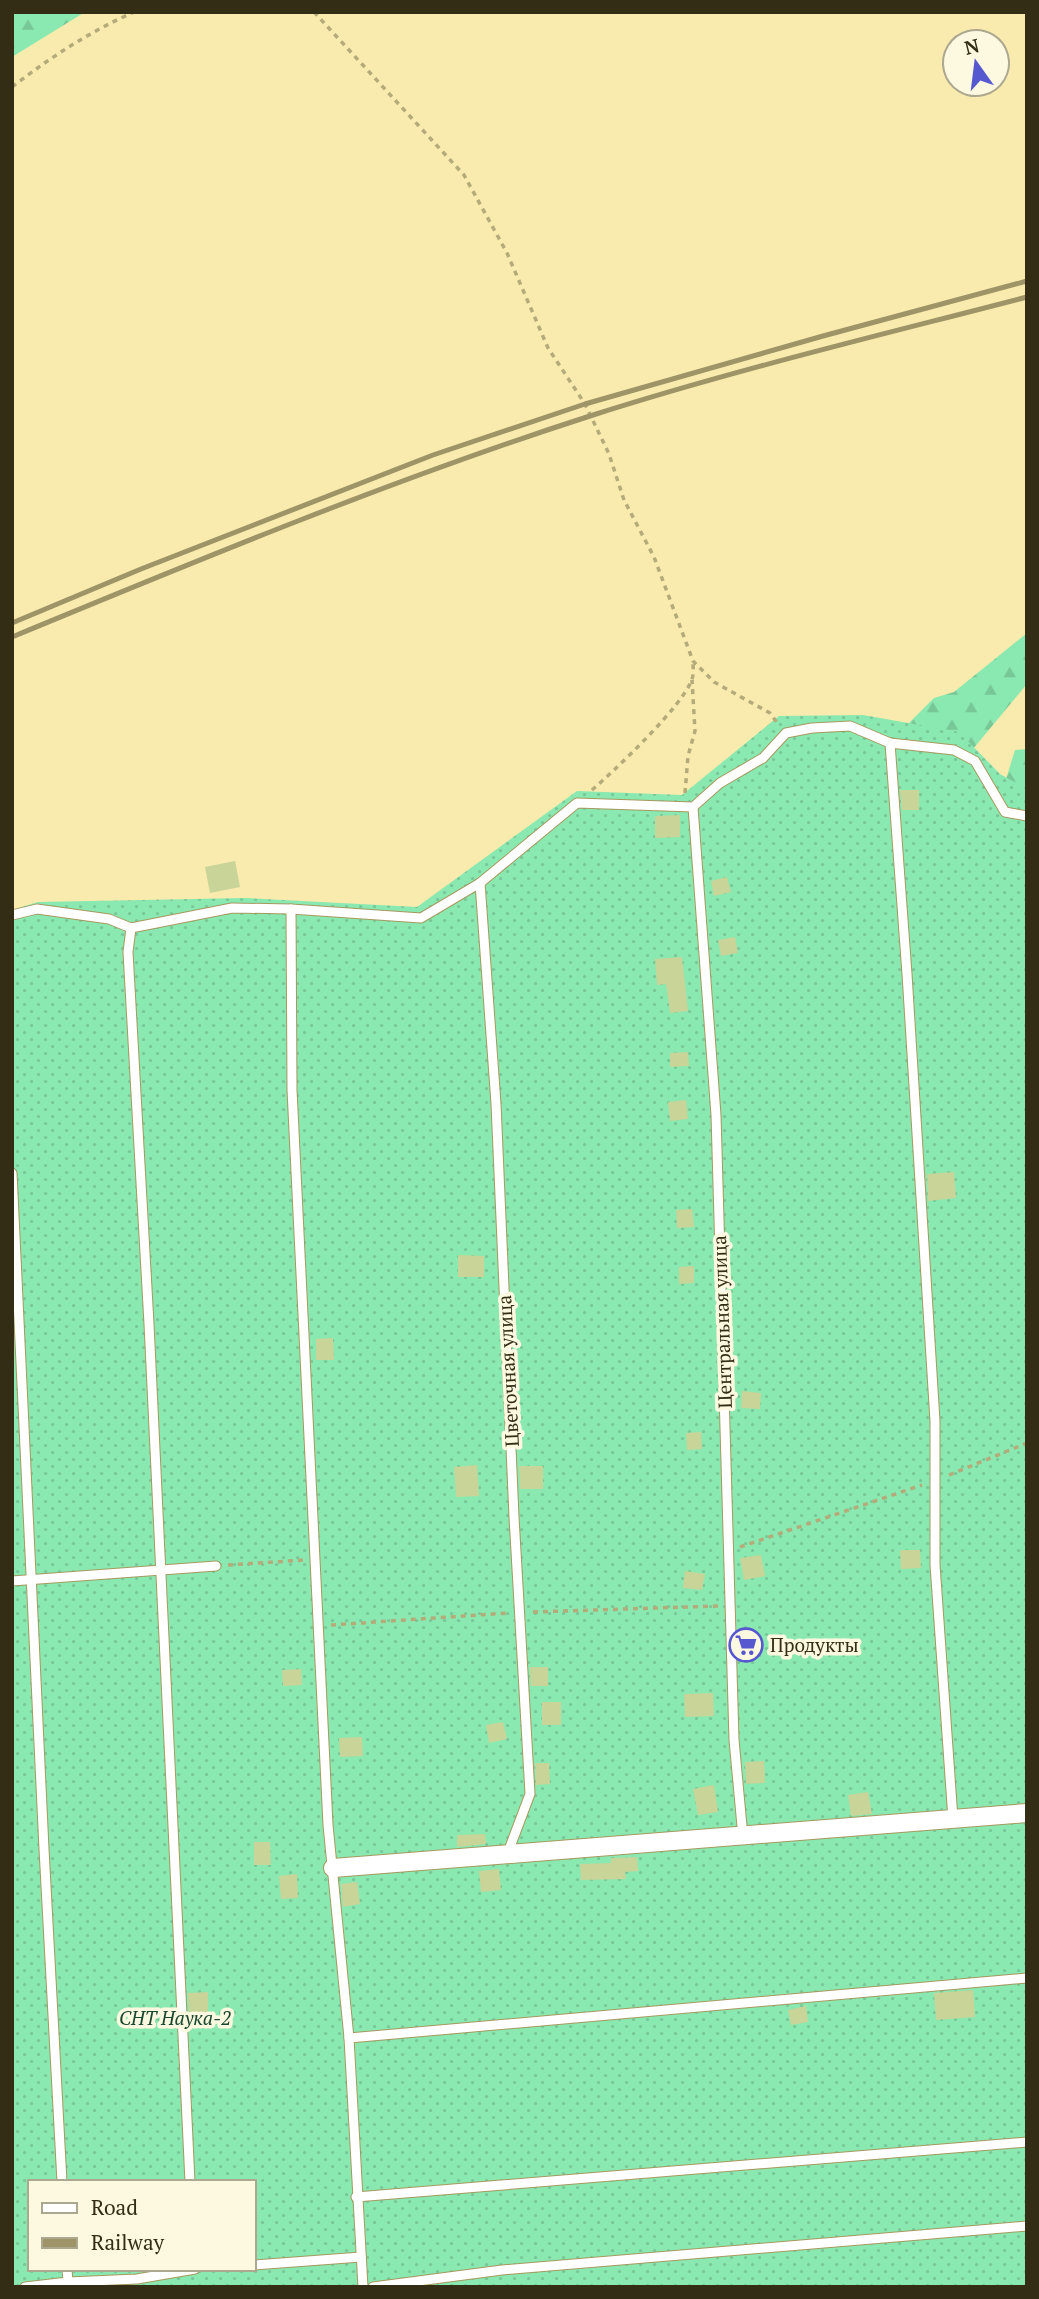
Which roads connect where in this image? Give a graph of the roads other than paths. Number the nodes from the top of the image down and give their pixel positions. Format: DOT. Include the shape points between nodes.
graph roads {
  1 [pos="890,743"];
  2 [pos="693,807"];
  3 [pos="1027,816"];
  4 [pos="480,883"];
  5 [pos="291,909"];
  6 [pos="12,915"];
  7 [pos="131,928"];
  8 [pos="12,1173"];
  9 [pos="216,1566"];
  10 [pos="160,1569"];
  11 [pos="32,1580"];
  12 [pos="12,1581"];
  13 [pos="1027,1814"];
  14 [pos="953,1819"];
  15 [pos="743,1837"];
  16 [pos="507,1855"];
  17 [pos="333,1868"];
  18 [pos="1027,1979"];
  19 [pos="349,2038"];
  20 [pos="1027,2141"];
  21 [pos="62,2180"];
  22 [pos="190,2180"];
  23 [pos="356,2197"];
  24 [pos="1027,2226"];
  25 [pos="360,2257"];
  26 [pos="256,2265"];
  27 [pos="67,2271"];
  28 [pos="184,2271"];
  29 [pos="68,2281"];
  30 [pos="25,2287"];
  31 [pos="363,2287"];
  32 [pos="373,2287"];
  1 -- 2 [label="lane" via="850,726 786,733 763,758 720,783"];
  1 -- 3 [label="lane" via="964,755 975,761 1005,812"];
  1 -- 14 [label="lane" via="931,1351 935,1565"];
  2 -- 4 [label="lane" via="577,803"];
  2 -- 15 [label="lane, Центральная улица" via="716,1115 734,1740"];
  4 -- 5 [label="lane" via="421,918"];
  4 -- 16 [label="lane, Цветочная улица" via="496,1104 530,1794"];
  5 -- 7 [label="lane" via="232,908"];
  5 -- 17 [label="lane" via="292,1090"];
  6 -- 7 [label="lane" via="37,909 108,919"];
  7 -- 10 [label="lane" via="128,952"];
  8 -- 11 [label="lane"];
  9 -- 10 [label="lane"];
  10 -- 11 [label="lane"];
  10 -- 22 [label="lane"];
  11 -- 12 [label="lane"];
  11 -- 21 [label="lane"];
  13 -- 14 [label="street"];
  14 -- 15 [label="street"];
  15 -- 16 [label="street"];
  16 -- 17 [label="street"];
  17 -- 19 [label="lane"];
  18 -- 19 [label="lane"];
  19 -- 23 [label="lane"];
  20 -- 23 [label="lane"];
  23 -- 25 [label="lane"];
  24 -- 32 [label="lane" via="502,2270"];
  25 -- 26 [label="lane"];
  25 -- 31 [label="lane"];
  27 -- 29 [label="lane"];
  28 -- 29 [label="lane" via="137,2279"];
  29 -- 30 [label="lane"];
}
